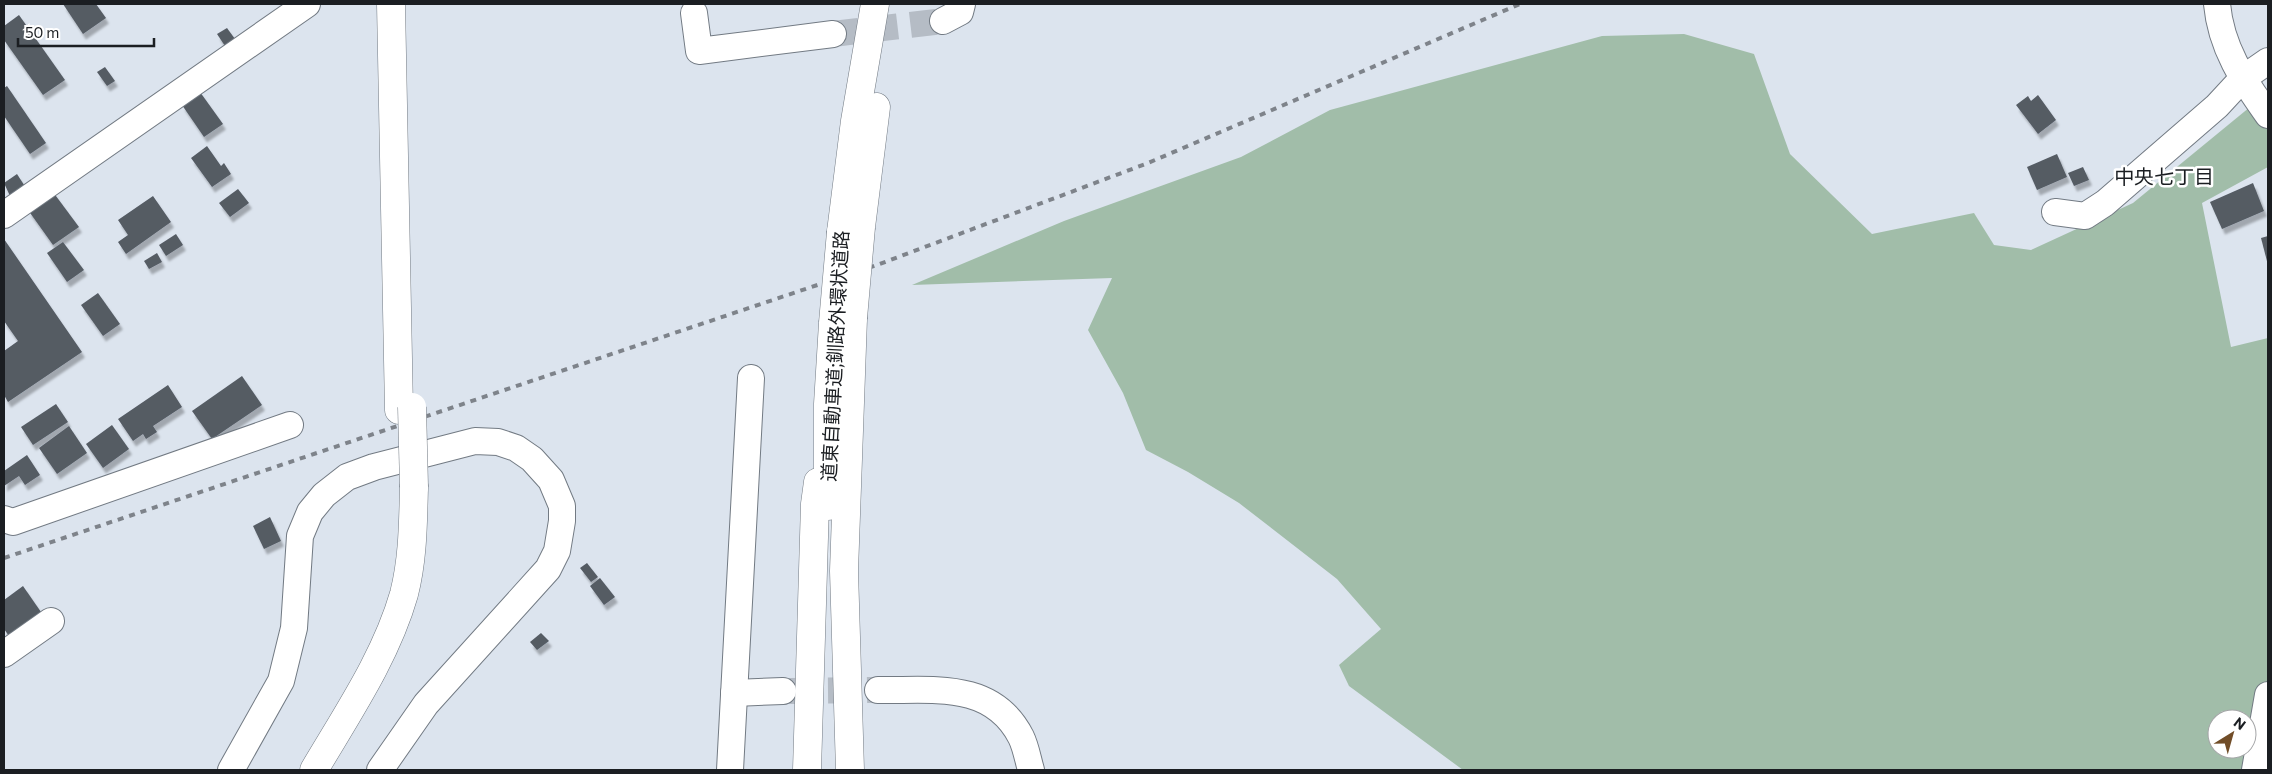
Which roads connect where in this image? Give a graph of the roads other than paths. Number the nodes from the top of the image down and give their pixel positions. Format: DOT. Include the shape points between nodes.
graph roads {
  1 [pos="307,4"];
  2 [pos="391,4"];
  3 [pos="403,4"];
  4 [pos="874,4"];
  5 [pos="890,4"];
  6 [pos="962,4"];
  7 [pos="2217,4"];
  8 [pos="694,14"];
  9 [pos="943,21"];
  10 [pos="833,34"];
  11 [pos="2268,61"];
  12 [pos="2242,78"];
  13 [pos="2268,115"];
  14 [pos="2055,212"];
  15 [pos="4,215"];
  16 [pos="851,229"];
  17 [pos="843,320"];
  18 [pos="750,378"];
  19 [pos="828,404"];
  20 [pos="406,409"];
  21 [pos="290,425"];
  22 [pos="408,488"];
  23 [pos="4,519"];
  24 [pos="844,572"];
  25 [pos="52,621"];
  26 [pos="4,654"];
  27 [pos="878,690"];
  28 [pos="783,691"];
  29 [pos="734,692"];
  30 [pos="2268,695"];
  31 [pos="231,770"];
  32 [pos="300,770"];
  33 [pos="314,770"];
  34 [pos="380,770"];
  35 [pos="730,770"];
  36 [pos="807,770"];
  37 [pos="836,770"];
  38 [pos="850,770"];
  39 [pos="866,770"];
  40 [pos="1031,770"];
  41 [pos="2255,770"];
  1 -- 15 [label="street"];
  2 -- 20 [label="highway"];
  3 -- 20 [label="highway"];
  4 -- 16 [label="highway, 道東自動車道;釧路外環状道路" via="855,121"];
  5 -- 16 [label="highway, 道東自動車道;釧路外環状道路"];
  6 -- 9 [label="street" via="960,12"];
  7 -- 12 [label="street" via="2219,28"];
  8 -- 10 [label="street" via="699,51"];
  11 -- 12 [label="street"];
  12 -- 13 [label="street"];
  12 -- 14 [label="street" via="2217,106 2105,203 2085,216"];
  16 -- 17 [label="highway, 道東自動車道;釧路外環状道路, bridge"];
  17 -- 19 [label="highway, 道東自動車道;釧路外環状道路"];
  17 -- 24 [label="highway, 道東自動車道;釧路外環状道路"];
  18 -- 29 [label="street"];
  19 -- 36 [label="highway" via="815,504"];
  19 -- 37 [label="highway, 道東自動車道;釧路外環状道路" via="828,574"];
  20 -- 22 [label="highway"];
  21 -- 23 [label="street" via="13,522"];
  22 -- 32 [label="highway" via="390,590 365,658"];
  22 -- 33 [label="highway" via="411,558 404,594 375,665"];
  24 -- 38 [label="highway, 道東自動車道;釧路外環状道路"];
  24 -- 39 [label="highway"];
  25 -- 26 [label="street"];
  27 -- 40 [label="street" via="960,691 993,703 1022,738"];
  28 -- 29 [label="street"];
  29 -- 35 [label="street"];
  30 -- 41 [label="street"];
  31 -- 34 [label="street" via="282,681 294,628 300,536 310,512 324,495 347,477 365,470 475,441 498,442 516,448 532,459 551,480 562,506 557,551 548,569 426,704"];
}
